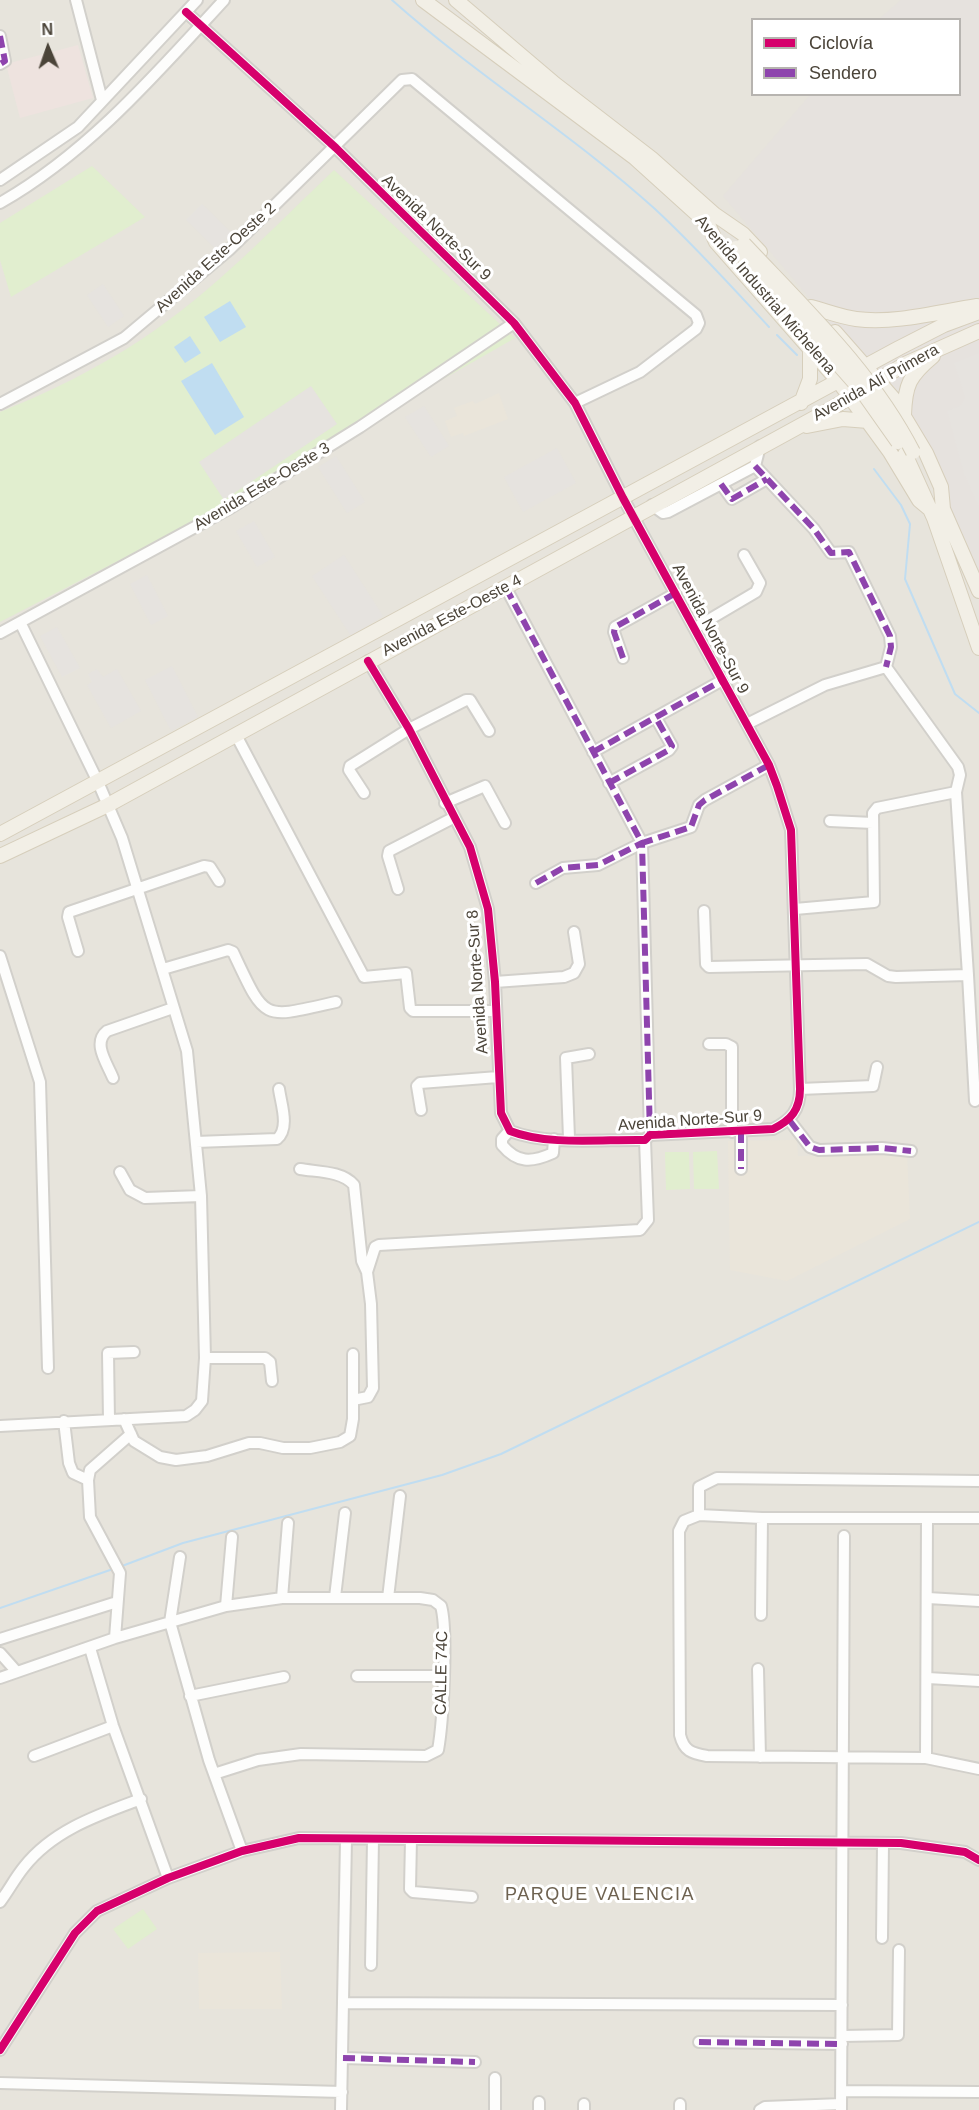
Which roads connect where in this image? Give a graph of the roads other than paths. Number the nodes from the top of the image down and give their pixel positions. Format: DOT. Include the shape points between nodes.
graph roads {
  1 [pos="76,0"];
  2 [pos="197,0"];
  3 [pos="224,0"];
  4 [pos="423,0"];
  5 [pos="456,0"];
  6 [pos="186,12"];
  7 [pos="200,26"];
  8 [pos="0,36"];
  9 [pos="0,64"];
  10 [pos="102,100"];
  11 [pos="336,148"];
  12 [pos="0,180"];
  13 [pos="0,203"];
  14 [pos="711,219"];
  15 [pos="979,306"];
  16 [pos="811,307"];
  17 [pos="979,312"];
  18 [pos="514,323"];
  19 [pos="979,331"];
  20 [pos="810,345"];
  21 [pos="946,345"];
  22 [pos="867,366"];
  23 [pos="878,380"];
  24 [pos="839,381"];
  25 [pos="851,396"];
  26 [pos="575,403"];
  27 [pos="801,403"];
  28 [pos="0,404"];
  29 [pos="904,415"];
  30 [pos="867,421"];
  31 [pos="800,425"];
  32 [pos="759,446"];
  33 [pos="755,466"];
  34 [pos="767,479"];
  35 [pos="721,484"];
  36 [pos="623,498"];
  37 [pos="652,505"];
  38 [pos="937,510"];
  39 [pos="634,515"];
  40 [pos="744,555"];
  41 [pos="506,588"];
  42 [pos="979,591"];
  43 [pos="676,593"];
  44 [pos="20,622"];
  45 [pos="695,628"];
  46 [pos="0,633"];
  47 [pos="979,648"];
  48 [pos="623,658"];
  49 [pos="368,661"];
  50 [pos="886,667"];
  51 [pos="721,681"];
  52 [pos="656,718"];
  53 [pos="747,724"];
  54 [pos="409,729"];
  55 [pos="489,731"];
  56 [pos="236,735"];
  57 [pos="593,752"];
  58 [pos="769,765"];
  59 [pos="98,782"];
  60 [pos="609,783"];
  61 [pos="956,792"];
  62 [pos="364,793"];
  63 [pos="445,802"];
  64 [pos="108,805"];
  65 [pos="453,818"];
  66 [pos="830,821"];
  67 [pos="505,823"];
  68 [pos="873,823"];
  69 [pos="0,834"];
  70 [pos="642,843"];
  71 [pos="0,856"];
  72 [pos="219,881"];
  73 [pos="536,883"];
  74 [pos="138,887"];
  75 [pos="398,889"];
  76 [pos="795,909"];
  77 [pos="704,910"];
  78 [pos="574,932"];
  79 [pos="78,951"];
  80 [pos="0,956"];
  81 [pos="797,966"];
  82 [pos="163,969"];
  83 [pos="968,975"];
  84 [pos="495,982"];
  85 [pos="336,1002"];
  86 [pos="173,1008"];
  87 [pos="496,1011"];
  88 [pos="709,1044"];
  89 [pos="589,1054"];
  90 [pos="877,1067"];
  91 [pos="498,1077"];
  92 [pos="113,1078"];
  93 [pos="279,1089"];
  94 [pos="800,1089"];
  95 [pos="975,1101"];
  96 [pos="421,1110"];
  97 [pos="790,1121"];
  98 [pos="510,1130"];
  99 [pos="737,1131"];
  100 [pos="648,1137"];
  101 [pos="554,1138"];
  102 [pos="569,1138"];
  103 [pos="196,1142"];
  104 [pos="911,1151"];
  105 [pos="741,1168"];
  106 [pos="300,1169"];
  107 [pos="120,1172"];
  108 [pos="201,1196"];
  109 [pos="367,1272"];
  110 [pos="134,1352"];
  111 [pos="353,1354"];
  112 [pos="205,1358"];
  113 [pos="48,1368"];
  114 [pos="272,1381"];
  115 [pos="353,1400"];
  116 [pos="124,1419"];
  117 [pos="109,1420"];
  118 [pos="64,1421"];
  119 [pos="0,1425"];
  120 [pos="131,1434"];
  121 [pos="88,1480"];
  122 [pos="979,1481"];
  123 [pos="400,1496"];
  124 [pos="345,1513"];
  125 [pos="699,1515"];
  126 [pos="762,1518"];
  127 [pos="927,1518"];
  128 [pos="979,1518"];
  129 [pos="288,1523"];
  130 [pos="844,1536"];
  131 [pos="232,1538"];
  132 [pos="180,1557"];
  133 [pos="335,1597"];
  134 [pos="282,1598"];
  135 [pos="388,1598"];
  136 [pos="928,1598"];
  137 [pos="979,1601"];
  138 [pos="117,1602"];
  139 [pos="226,1606"];
  140 [pos="760,1615"];
  141 [pos="170,1622"];
  142 [pos="115,1638"];
  143 [pos="0,1639"];
  144 [pos="90,1648"];
  145 [pos="0,1653"];
  146 [pos="758,1669"];
  147 [pos="16,1671"];
  148 [pos="357,1676"];
  149 [pos="443,1676"];
  150 [pos="284,1677"];
  151 [pos="0,1678"];
  152 [pos="928,1678"];
  153 [pos="979,1681"];
  154 [pos="190,1696"];
  155 [pos="113,1726"];
  156 [pos="34,1756"];
  157 [pos="759,1756"];
  158 [pos="844,1756"];
  159 [pos="926,1758"];
  160 [pos="979,1769"];
  161 [pos="214,1774"];
  162 [pos="141,1799"];
  163 [pos="346,1839"];
  164 [pos="373,1839"];
  165 [pos="411,1839"];
  166 [pos="842,1842"];
  167 [pos="883,1843"];
  168 [pos="242,1851"];
  169 [pos="979,1860"];
  170 [pos="168,1878"];
  171 [pos="472,1898"];
  172 [pos="0,1902"];
  173 [pos="882,1938"];
  174 [pos="899,1950"];
  175 [pos="371,1965"];
  176 [pos="344,2003"];
  177 [pos="842,2006"];
  178 [pos="842,2040"];
  179 [pos="699,2042"];
  180 [pos="0,2050"];
  181 [pos="343,2058"];
  182 [pos="475,2062"];
  183 [pos="495,2078"];
  184 [pos="0,2083"];
  185 [pos="841,2091"];
  186 [pos="342,2092"];
  187 [pos="979,2092"];
  188 [pos="841,2107"];
  189 [pos="341,2110"];
  190 [pos="495,2110"];
  191 [pos="760,2110"];
  1 -- 10 [label="street"];
  2 -- 6 [label="street"];
  3 -- 7 [label="street"];
  4 -- 14 [label="main road, Avenida Industrial Michelena"];
  5 -- 14 [label="main road, Avenida Industrial Michelena" via="651,158"];
  6 -- 7 [label="street, Avenida Norte-Sur 9"];
  6 -- 10 [label="street"];
  7 -- 11 [label="street, Avenida Norte-Sur 9"];
  7 -- 13 [label="street" via="75,151"];
  8 -- 9 [label="street" via="5,61"];
  10 -- 12 [label="street" via="78,127"];
  11 -- 18 [label="street, Avenida Norte-Sur 9"];
  11 -- 26 [label="street, Avenida Este-Oeste 2" via="406,79 412,79 696,315 696,329 640,372"];
  11 -- 28 [label="street, Avenida Este-Oeste 2" via="229,250 124,338"];
  14 -- 16 [label="main road, Avenida Industrial Michelena" via="743,234"];
  14 -- 20 [label="main road, Avenida Industrial Michelena" via="716,242"];
  14 -- 38 [label="main road, bridge" via="860,372 894,419"];
  15 -- 16 [label="main road" via="871,320"];
  16 -- 22 [label="main road, Avenida Industrial Michelena"];
  17 -- 22 [label="main road, Avenida Alí Primera" via="944,325"];
  18 -- 26 [label="street, Avenida Norte-Sur 9"];
  18 -- 44 [label="street, Avenida Este-Oeste 3" via="360,427 230,508"];
  19 -- 21 [label="main road, Avenida Alí Primera"];
  20 -- 24 [label="main road, Avenida Industrial Michelena"];
  20 -- 27 [label="main road" via="810,379"];
  21 -- 23 [label="main road, Avenida Alí Primera"];
  21 -- 29 [label="main road" via="909,379 904,389"];
  22 -- 23 [label="main road, Avenida Industrial Michelena"];
  22 -- 24 [label="main road, Avenida Alí Primera"];
  23 -- 25 [label="main road, Avenida Alí Primera"];
  23 -- 29 [label="main road, Avenida Industrial Michelena"];
  24 -- 25 [label="main road, Avenida Industrial Michelena"];
  24 -- 27 [label="main road, Avenida Alí Primera"];
  25 -- 30 [label="main road, Avenida Industrial Michelena"];
  25 -- 31 [label="main road, Avenida Alí Primera"];
  26 -- 36 [label="street, Avenida Norte-Sur 9"];
  27 -- 36 [label="main road, Avenida Alí Primera"];
  29 -- 38 [label="main road, Avenida Industrial Michelena" via="941,487"];
  30 -- 31 [label="main road" via="843,419"];
  30 -- 38 [label="main road, Avenida Industrial Michelena" via="919,500"];
  31 -- 32 [label="main road, Avenida Este-Oeste 4"];
  32 -- 33 [label="street"];
  32 -- 37 [label="main road, Avenida Este-Oeste 4"];
  33 -- 34 [label="street"];
  33 -- 35 [label="street"];
  34 -- 35 [label="street" via="732,499"];
  34 -- 50 [label="street" via="831,553 849,552 890,636"];
  35 -- 37 [label="street" via="668,512"];
  36 -- 39 [label="street, Avenida Norte-Sur 9"];
  36 -- 59 [label="main road, Avenida Alí Primera"];
  37 -- 39 [label="main road, Avenida Este-Oeste 4"];
  38 -- 42 [label="main road, Avenida Industrial Michelena"];
  38 -- 47 [label="main road, Avenida Industrial Michelena"];
  39 -- 41 [label="main road, Avenida Este-Oeste 4"];
  39 -- 43 [label="street, Avenida Norte-Sur 9"];
  40 -- 45 [label="street" via="760,583 756,592"];
  41 -- 49 [label="main road, Avenida Este-Oeste 4"];
  41 -- 57 [label="street"];
  43 -- 45 [label="street, Avenida Norte-Sur 9"];
  43 -- 48 [label="street" via="615,627"];
  44 -- 46 [label="street, Avenida Este-Oeste 3"];
  44 -- 59 [label="street"];
  45 -- 51 [label="street, Avenida Norte-Sur 9"];
  49 -- 54 [label="street, Avenida Norte-Sur 8"];
  49 -- 56 [label="main road, Avenida Este-Oeste 4"];
  50 -- 53 [label="street" via="825,685"];
  50 -- 61 [label="street" via="958,767"];
  51 -- 52 [label="street"];
  51 -- 53 [label="street, Avenida Norte-Sur 9"];
  52 -- 57 [label="street"];
  52 -- 60 [label="street" via="672,746"];
  53 -- 58 [label="street, Avenida Norte-Sur 9"];
  54 -- 55 [label="street" via="470,700"];
  54 -- 62 [label="street" via="350,766"];
  54 -- 63 [label="street, Avenida Norte-Sur 8"];
  56 -- 64 [label="main road, Avenida Este-Oeste 4"];
  56 -- 87 [label="street" via="364,977 406,974 413,1011"];
  57 -- 60 [label="street"];
  58 -- 70 [label="street" via="705,800 699,805 691,827"];
  58 -- 76 [label="street, Avenida Norte-Sur 9" via="791,830"];
  59 -- 64 [label="street"];
  59 -- 69 [label="main road, Avenida Alí Primera"];
  60 -- 70 [label="street"];
  61 -- 68 [label="street" via="877,808"];
  61 -- 83 [label="street"];
  63 -- 65 [label="street, Avenida Norte-Sur 8"];
  63 -- 67 [label="street" via="485,786"];
  64 -- 71 [label="main road, Avenida Este-Oeste 4"];
  64 -- 74 [label="street"];
  65 -- 75 [label="street" via="389,851"];
  65 -- 84 [label="street, Avenida Norte-Sur 8" via="470,847 488,909"];
  66 -- 68 [label="street"];
  68 -- 76 [label="street" via="874,902"];
  70 -- 73 [label="street" via="598,865 563,868"];
  70 -- 100 [label="street"];
  72 -- 74 [label="street" via="210,867 204,866"];
  74 -- 79 [label="street" via="69,912"];
  74 -- 82 [label="street"];
  76 -- 81 [label="street, Avenida Norte-Sur 9"];
  77 -- 81 [label="street" via="709,968"];
  78 -- 84 [label="street" via="579,964 574,974"];
  80 -- 113 [label="street" via="40,1082"];
  81 -- 83 [label="street" via="867,964 896,977"];
  81 -- 94 [label="street, Avenida Norte-Sur 9"];
  82 -- 85 [label="street" via="228,950 233,952 255,998 266,1009 282,1014"];
  82 -- 86 [label="street"];
  83 -- 95 [label="street"];
  84 -- 87 [label="street, Avenida Norte-Sur 8"];
  86 -- 92 [label="street" via="101,1036 99,1043"];
  86 -- 103 [label="street" via="187,1051"];
  87 -- 91 [label="street, Avenida Norte-Sur 8"];
  88 -- 99 [label="street" via="732,1047"];
  89 -- 102 [label="street" via="566,1058"];
  90 -- 94 [label="street" via="873,1086"];
  91 -- 96 [label="street" via="420,1083 417,1086"];
  91 -- 98 [label="street, Avenida Norte-Sur 8" via="501,1113"];
  93 -- 103 [label="street" via="285,1127 277,1139"];
  94 -- 97 [label="street, Avenida Norte-Sur 9" via="800,1102"];
  97 -- 99 [label="street, Avenida Norte-Sur 9" via="773,1129"];
  97 -- 104 [label="street" via="810,1147 819,1150"];
  98 -- 101 [label="street, Avenida Norte-Sur 9" via="525,1137"];
  98 -- 101 [label="street" via="501,1145 511,1156 523,1160 553,1153"];
  99 -- 100 [label="street, Avenida Norte-Sur 9"];
  99 -- 105 [label="street"];
  100 -- 102 [label="street, Avenida Norte-Sur 9"];
  100 -- 109 [label="street" via="648,1220 640,1230 379,1245"];
  101 -- 102 [label="street, Avenida Norte-Sur 9"];
  103 -- 108 [label="street"];
  106 -- 109 [label="street" via="338,1175 354,1185 362,1261"];
  107 -- 108 [label="street" via="130,1190 145,1198"];
  108 -- 112 [label="street"];
  109 -- 115 [label="street" via="374,1383 368,1397"];
  110 -- 117 [label="street" via="108,1353"];
  111 -- 115 [label="street"];
  112 -- 114 [label="street" via="265,1358 270,1362"];
  112 -- 116 [label="street" via="202,1401 195,1410 186,1416"];
  115 -- 120 [label="street" via="350,1436 310,1448 249,1443 207,1456 176,1460 147,1450"];
  116 -- 117 [label="street"];
  116 -- 120 [label="street"];
  117 -- 118 [label="street"];
  118 -- 119 [label="street"];
  118 -- 121 [label="street" via="73,1473"];
  120 -- 121 [label="street" via="90,1470"];
  121 -- 138 [label="street" via="90,1516 120,1573"];
  122 -- 125 [label="street" via="717,1478 699,1487"];
  123 -- 135 [label="street"];
  124 -- 133 [label="street"];
  125 -- 126 [label="street"];
  125 -- 157 [label="street" via="684,1521 680,1531 680,1735 683,1746 691,1753"];
  126 -- 127 [label="street"];
  126 -- 140 [label="street"];
  127 -- 128 [label="street"];
  127 -- 136 [label="street"];
  129 -- 134 [label="street"];
  130 -- 158 [label="street"];
  131 -- 139 [label="street"];
  132 -- 141 [label="street"];
  133 -- 134 [label="street"];
  133 -- 135 [label="street"];
  134 -- 139 [label="street"];
  135 -- 149 [label="street, CALLE 74C" via="433,1600 441,1605"];
  136 -- 137 [label="street"];
  136 -- 152 [label="street"];
  138 -- 142 [label="street"];
  138 -- 143 [label="street"];
  139 -- 141 [label="street"];
  141 -- 142 [label="street"];
  141 -- 154 [label="street"];
  142 -- 144 [label="street"];
  144 -- 147 [label="street"];
  144 -- 155 [label="street"];
  145 -- 147 [label="street"];
  146 -- 157 [label="street"];
  147 -- 151 [label="street"];
  148 -- 149 [label="street"];
  149 -- 161 [label="street, CALLE 74C" via="438,1750 426,1756 301,1754 258,1760"];
  150 -- 154 [label="street"];
  152 -- 153 [label="street"];
  152 -- 159 [label="street"];
  154 -- 161 [label="street"];
  155 -- 156 [label="street"];
  155 -- 162 [label="street"];
  157 -- 158 [label="street"];
  158 -- 159 [label="street"];
  158 -- 166 [label="street"];
  159 -- 160 [label="street"];
  161 -- 168 [label="street"];
  162 -- 170 [label="street"];
  162 -- 172 [label="street" via="87,1819 54,1838 25,1865"];
  163 -- 164 [label="street"];
  163 -- 168 [label="street" via="299,1838"];
  163 -- 176 [label="street"];
  164 -- 165 [label="street"];
  164 -- 175 [label="street"];
  165 -- 166 [label="street"];
  165 -- 171 [label="street" via="413,1892"];
  166 -- 167 [label="street"];
  166 -- 177 [label="street"];
  167 -- 169 [label="street" via="965,1852"];
  167 -- 173 [label="street"];
  168 -- 170 [label="street"];
  170 -- 180 [label="street" via="97,1911 75,1933"];
  174 -- 178 [label="street" via="898,2035"];
  176 -- 177 [label="street"];
  176 -- 181 [label="street"];
  177 -- 178 [label="street"];
  178 -- 179 [label="street"];
  178 -- 185 [label="street"];
  181 -- 182 [label="street"];
  181 -- 186 [label="street"];
  183 -- 190 [label="street"];
  184 -- 186 [label="street"];
  185 -- 187 [label="street"];
  185 -- 188 [label="street"];
  186 -- 189 [label="street"];
  188 -- 191 [label="street"];
}
